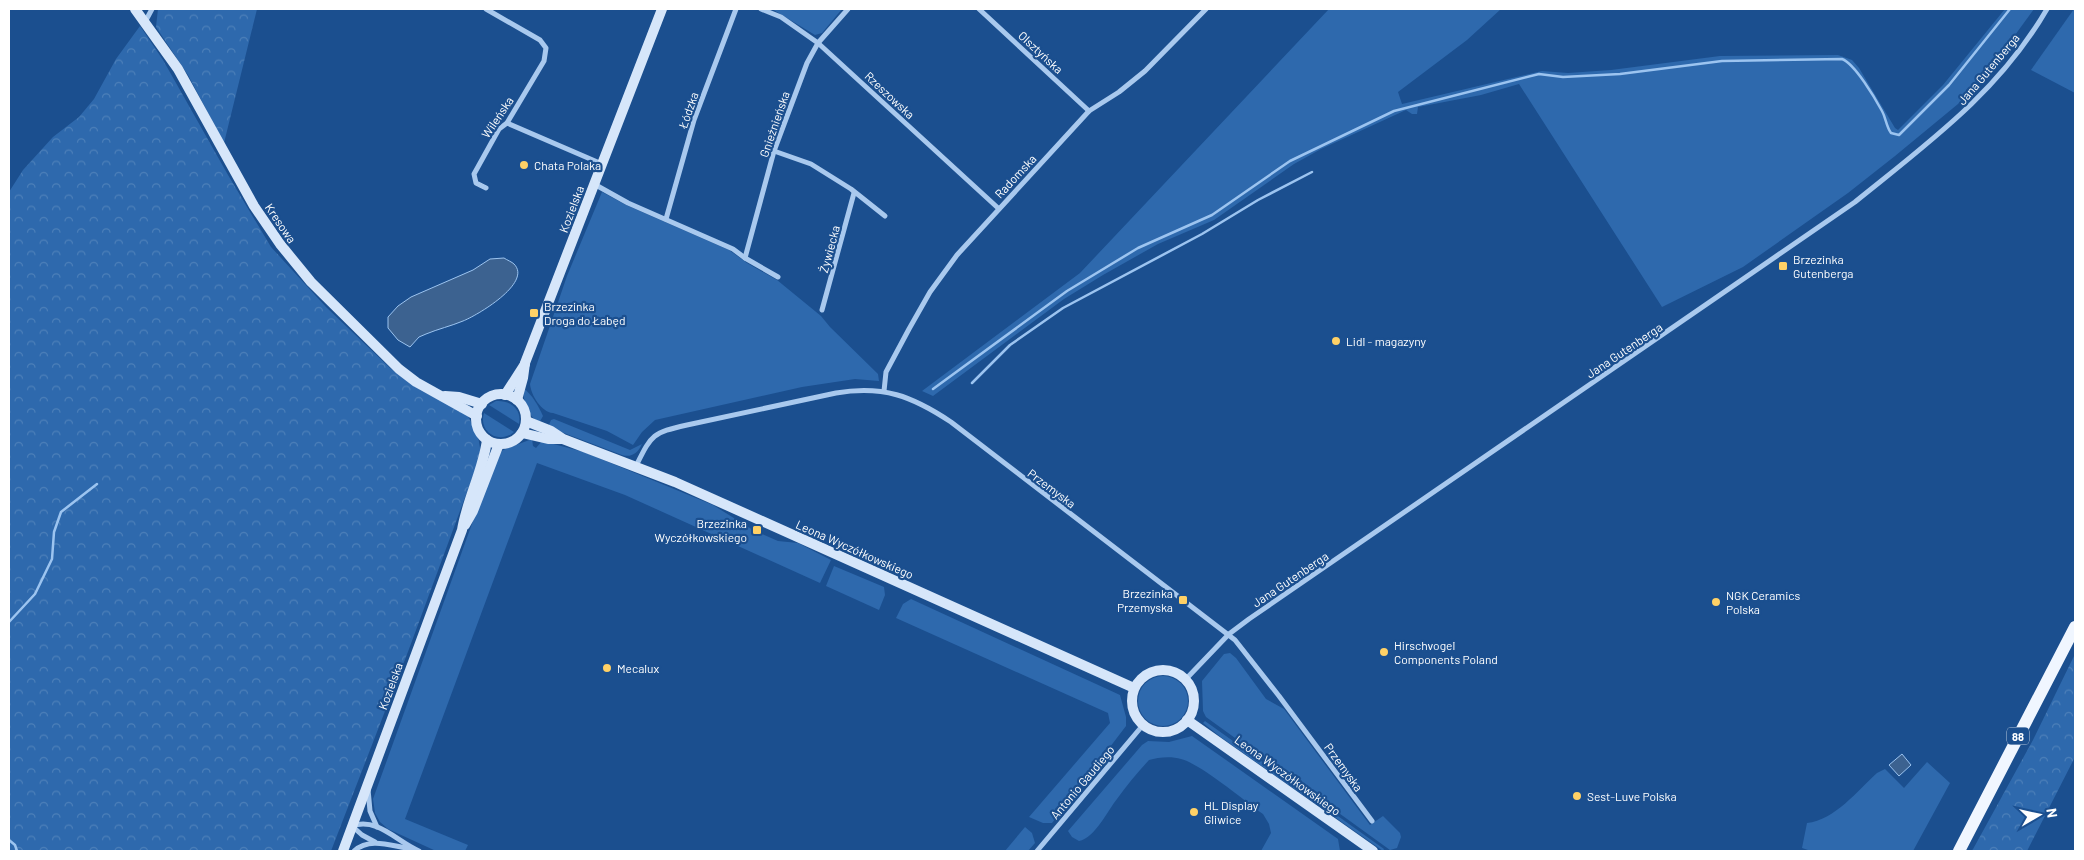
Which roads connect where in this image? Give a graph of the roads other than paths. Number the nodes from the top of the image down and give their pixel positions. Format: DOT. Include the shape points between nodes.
graph roads {
  1 [pos="134,9"];
  2 [pos="152,9"];
  3 [pos="486,9"];
  4 [pos="662,9"];
  5 [pos="736,9"];
  6 [pos="761,9"];
  7 [pos="848,9"];
  8 [pos="980,9"];
  9 [pos="1206,9"];
  10 [pos="2047,9"];
  11 [pos="145,22"];
  12 [pos="818,43"];
  13 [pos="1089,111"];
  14 [pos="507,123"];
  15 [pos="774,151"];
  16 [pos="602,164"];
  17 [pos="594,184"];
  18 [pos="486,188"];
  19 [pos="854,192"];
  20 [pos="998,208"];
  21 [pos="885,216"];
  22 [pos="666,219"];
  23 [pos="745,258"];
  24 [pos="778,277"];
  25 [pos="822,310"];
  26 [pos="525,363"];
  27 [pos="884,391"];
  28 [pos="505,395"];
  29 [pos="444,396"];
  30 [pos="517,400"];
  31 [pos="482,404"];
  32 [pos="477,416"];
  33 [pos="526,421"];
  34 [pos="522,434"];
  35 [pos="563,439"];
  36 [pos="487,440"];
  37 [pos="499,444"];
  38 [pos="636,466"];
  39 [pos="462,530"];
  40 [pos="2075,627"];
  41 [pos="1229,634"];
  42 [pos="1185,680"];
  43 [pos="1134,688"];
  44 [pos="1187,720"];
  45 [pos="1143,725"];
  46 [pos="1994,783"];
  47 [pos="368,784"];
  48 [pos="1372,821"];
  49 [pos="352,826"];
  50 [pos="378,827"];
  51 [pos="375,842"];
  52 [pos="416,850"];
  53 [pos="343,851"];
  54 [pos="354,851"];
  55 [pos="1037,851"];
  56 [pos="1373,851"];
  57 [pos="1949,851"];
  58 [pos="1959,851"];
  1 -- 11 [label="street, Kresowa"];
  2 -- 11 [label="street"];
  3 -- 14 [label="street, Wileńska" via="540,40 546,52 544,61"];
  4 -- 16 [label="street, Kozielska"];
  5 -- 22 [label="street, Łódzka" via="694,120"];
  6 -- 12 [label="street, Rzeszowska" via="782,17"];
  7 -- 12 [label="street, Gnieźnieńska"];
  8 -- 13 [label="street, Olsztyńska"];
  9 -- 13 [label="street, Radomska" via="1145,71"];
  10 -- 41 [label="street, Jana Gutenberga" via="1981,96 1945,130 1855,202"];
  11 -- 29 [label="street, Kresowa" via="178,69 254,206 288,256 399,369"];
  12 -- 15 [label="street, Gnieźnieńska" via="807,63"];
  12 -- 20 [label="street, Rzeszowska"];
  13 -- 20 [label="street, Radomska"];
  14 -- 16 [label="street"];
  14 -- 18 [label="street, Wileńska" via="499,129 474,174 476,183"];
  15 -- 19 [label="street" via="811,164"];
  15 -- 23 [label="street, Gnieźnieńska"];
  16 -- 17 [label="street, Kozielska"];
  17 -- 22 [label="street"];
  17 -- 26 [label="street, Kozielska"];
  19 -- 21 [label="street"];
  19 -- 25 [label="street, Żywiecka"];
  20 -- 27 [label="street, Radomska" via="930,292 886,372"];
  22 -- 23 [label="street" via="733,248"];
  23 -- 24 [label="street"];
  26 -- 28 [label="street, Kozielska"];
  26 -- 30 [label="street, Kozielska"];
  27 -- 38 [label="street, Przemyska" via="836,393 663,431 650,439"];
  27 -- 41 [label="street, Przemyska" via="916,400 950,422"];
  28 -- 30 [label="street"];
  28 -- 31 [label="street" via="492,396"];
  29 -- 31 [label="street, Kresowa"];
  29 -- 32 [label="street, Kresowa"];
  30 -- 33 [label="street" via="524,409"];
  31 -- 32 [label="street"];
  32 -- 36 [label="street" via="478,427"];
  33 -- 34 [label="street"];
  33 -- 35 [label="street, Leona Wyczółkowskiego"];
  34 -- 35 [label="street, Leona Wyczółkowskiego"];
  34 -- 37 [label="street" via="510,443"];
  35 -- 38 [label="street, Leona Wyczółkowskiego"];
  36 -- 37 [label="street"];
  36 -- 39 [label="street, Kozielska" via="465,509"];
  37 -- 39 [label="street, Kozielska" via="473,511"];
  38 -- 43 [label="street, Leona Wyczółkowskiego"];
  39 -- 47 [label="street, Kozielska"];
  40 -- 46 [label="main road, 88"];
  41 -- 42 [label="street, Jana Gutenberga"];
  41 -- 48 [label="street, Przemyska"];
  42 -- 43 [label="street" via="1170,672 1158,671 1145,676"];
  42 -- 44 [label="street" via="1194,702"];
  43 -- 45 [label="street" via="1132,706"];
  44 -- 45 [label="street" via="1164,732"];
  44 -- 56 [label="street, Leona Wyczółkowskiego"];
  45 -- 55 [label="street, Antonio Gaudiego"];
  46 -- 57 [label="main road"];
  46 -- 58 [label="main road, 88"];
  47 -- 49 [label="street, Kozielska"];
  47 -- 50 [label="street" via="370,811"];
  49 -- 50 [label="street" via="364,823"];
  49 -- 51 [label="street"];
  49 -- 53 [label="street, Kozielska"];
  50 -- 52 [label="street"];
  51 -- 52 [label="street"];
  51 -- 54 [label="street"];
}
